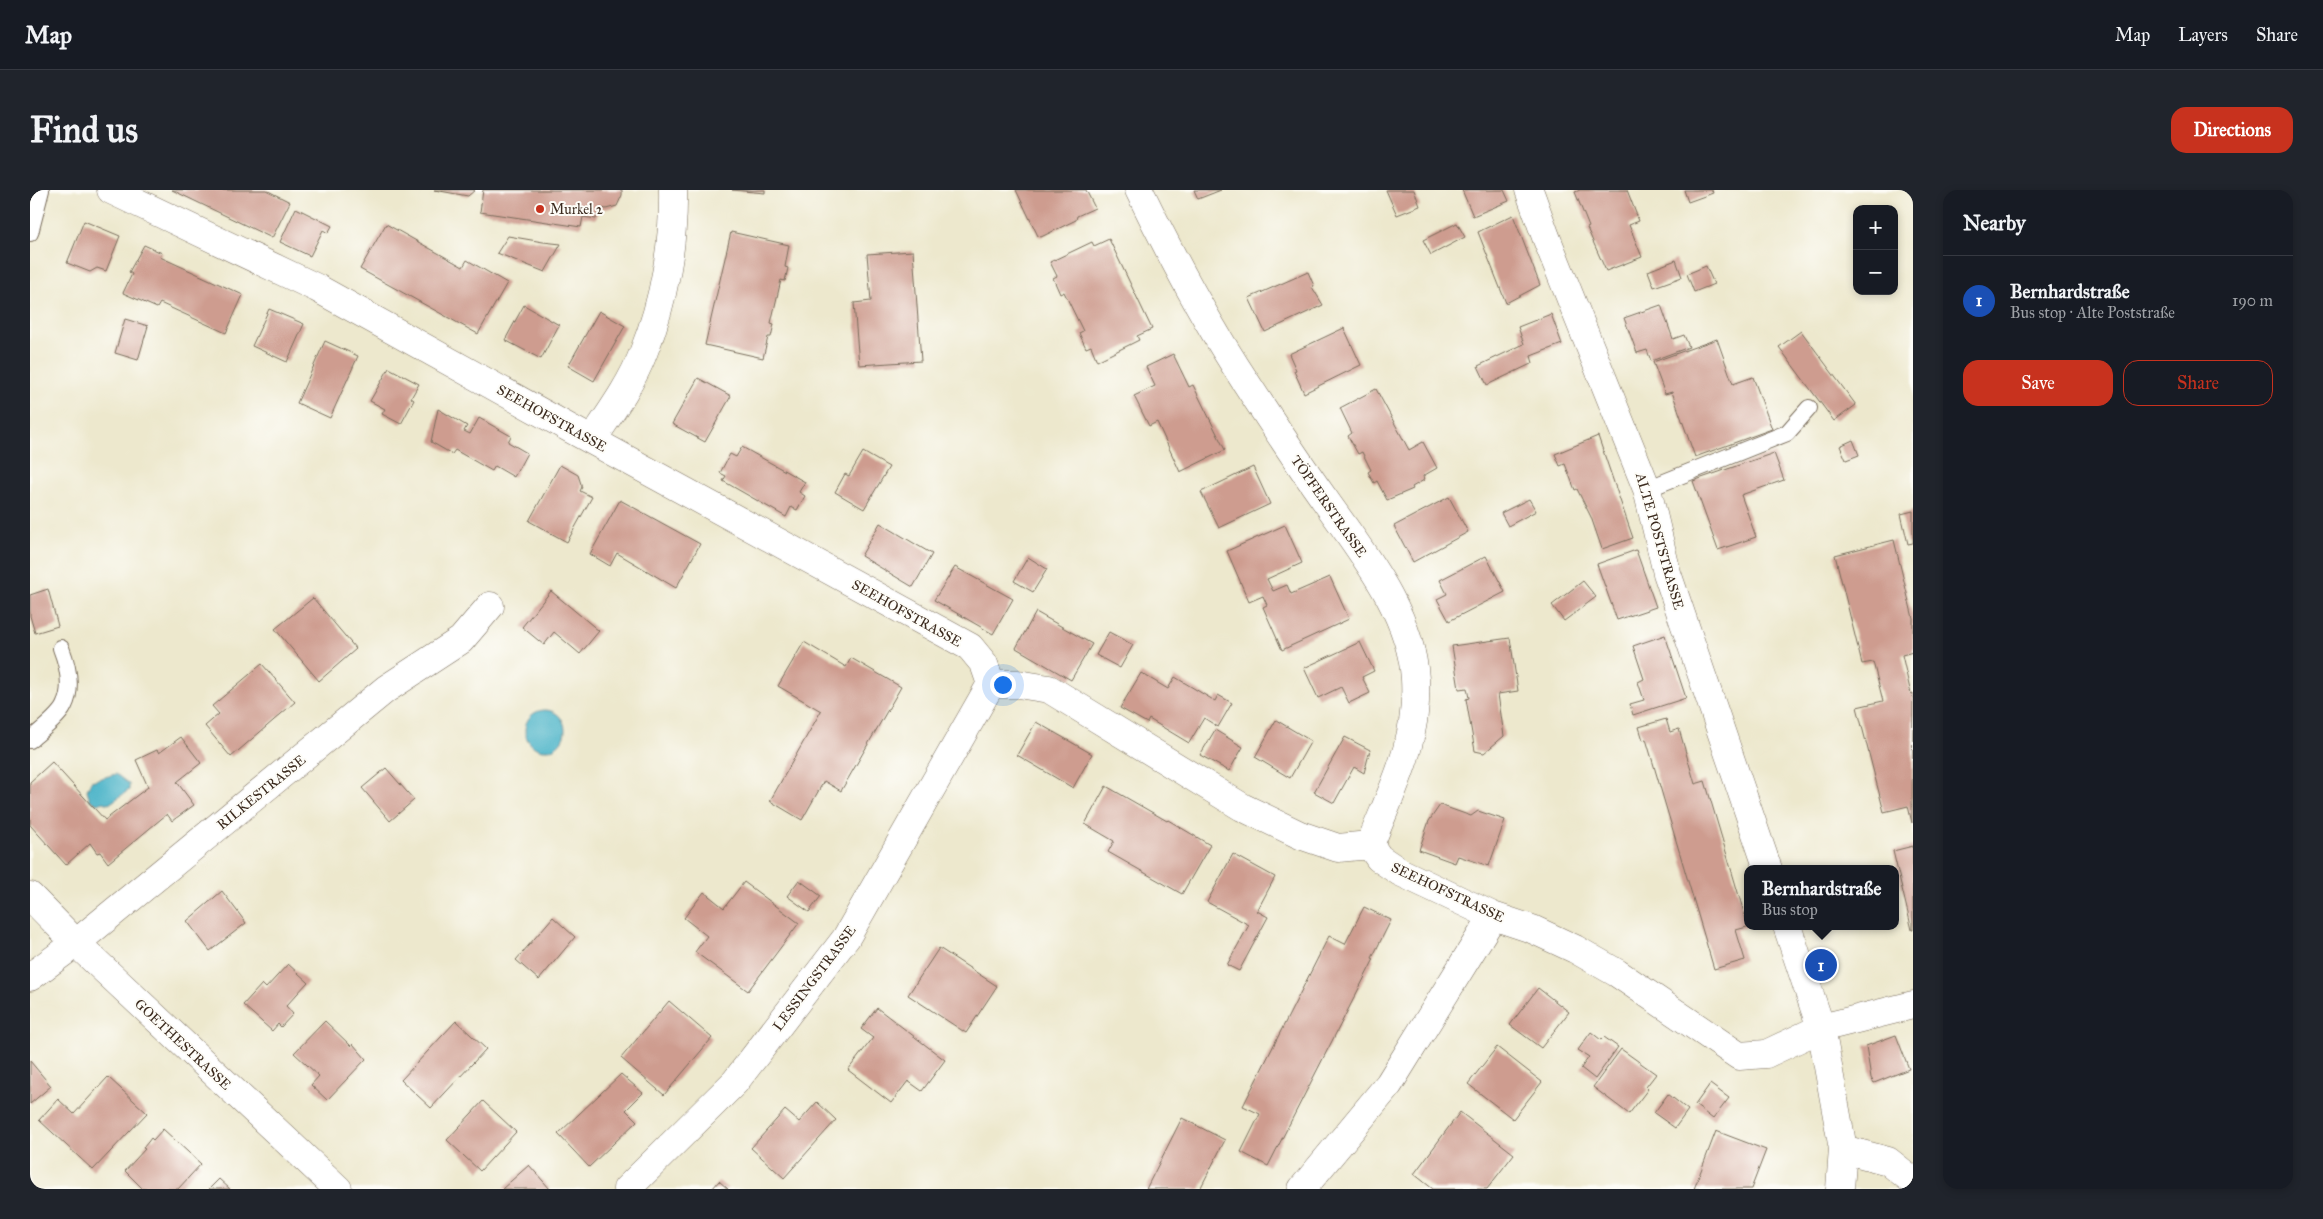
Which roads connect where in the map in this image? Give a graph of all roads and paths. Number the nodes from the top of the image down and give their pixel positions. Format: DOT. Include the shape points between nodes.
graph roads {
  1 [pos="41,190"];
  2 [pos="111,190"];
  3 [pos="673,190"];
  4 [pos="1139,190"];
  5 [pos="1529,190"];
  6 [pos="30,232"];
  7 [pos="1809,408"];
  8 [pos="592,440"];
  9 [pos="1647,489"];
  10 [pos="490,606"];
  11 [pos="62,648"];
  12 [pos="991,684"];
  13 [pos="30,740"];
  14 [pos="1370,845"];
  15 [pos="1767,865"];
  16 [pos="30,896"];
  17 [pos="1493,916"];
  18 [pos="1788,930"];
  19 [pos="76,943"];
  20 [pos="30,977"];
  21 [pos="1913,1005"];
  22 [pos="1821,1028"];
  23 [pos="1843,1149"];
  24 [pos="1913,1181"];
  25 [pos="338,1189"];
  26 [pos="627,1189"];
  27 [pos="1302,1189"];
  28 [pos="1840,1189"];
  1 -- 6 [label="lane"];
  2 -- 8 [label="street, SEEHOFSTRASSE" via="317,288"];
  3 -- 8 [label="street" via="664,284 644,352 621,396"];
  4 -- 14 [label="street, TÖPFERSTRASSE" via="1182,276 1216,334 1382,582 1405,632 1415,679 1413,726 1399,778"];
  5 -- 9 [label="street, ALTE POSTSTRASSE"];
  7 -- 9 [label="lane" via="1787,433"];
  8 -- 12 [label="street, SEEHOFSTRASSE" via="970,647 984,664"];
  9 -- 15 [label="street, ALTE POSTSTRASSE" via="1667,573"];
  10 -- 19 [label="street, RILKESTRASSE" via="461,640 386,689"];
  11 -- 13 [label="lane" via="68,666 69,688 64,707"];
  12 -- 14 [label="street" via="1049,689 1242,807 1300,835 1338,848"];
  12 -- 26 [label="street, LESSINGSTRASSE" via="846,938 735,1082"];
  14 -- 17 [label="street, SEEHOFSTRASSE" via="1379,858 1400,872"];
  16 -- 19 [label="street, GOETHESTRASSE"];
  17 -- 22 [label="street, SEEHOFSTRASSE" via="1532,929 1584,954 1740,1056 1766,1054"];
  17 -- 27 [label="street" via="1389,1084"];
  18 -- 22 [label="street"];
  19 -- 20 [label="street, RILKESTRASSE"];
  19 -- 25 [label="street, GOETHESTRASSE"];
  21 -- 22 [label="street, SEEHOFSTRASSE"];
  22 -- 23 [label="street"];
  23 -- 24 [label="street" via="1888,1161"];
  23 -- 28 [label="street"];
}
